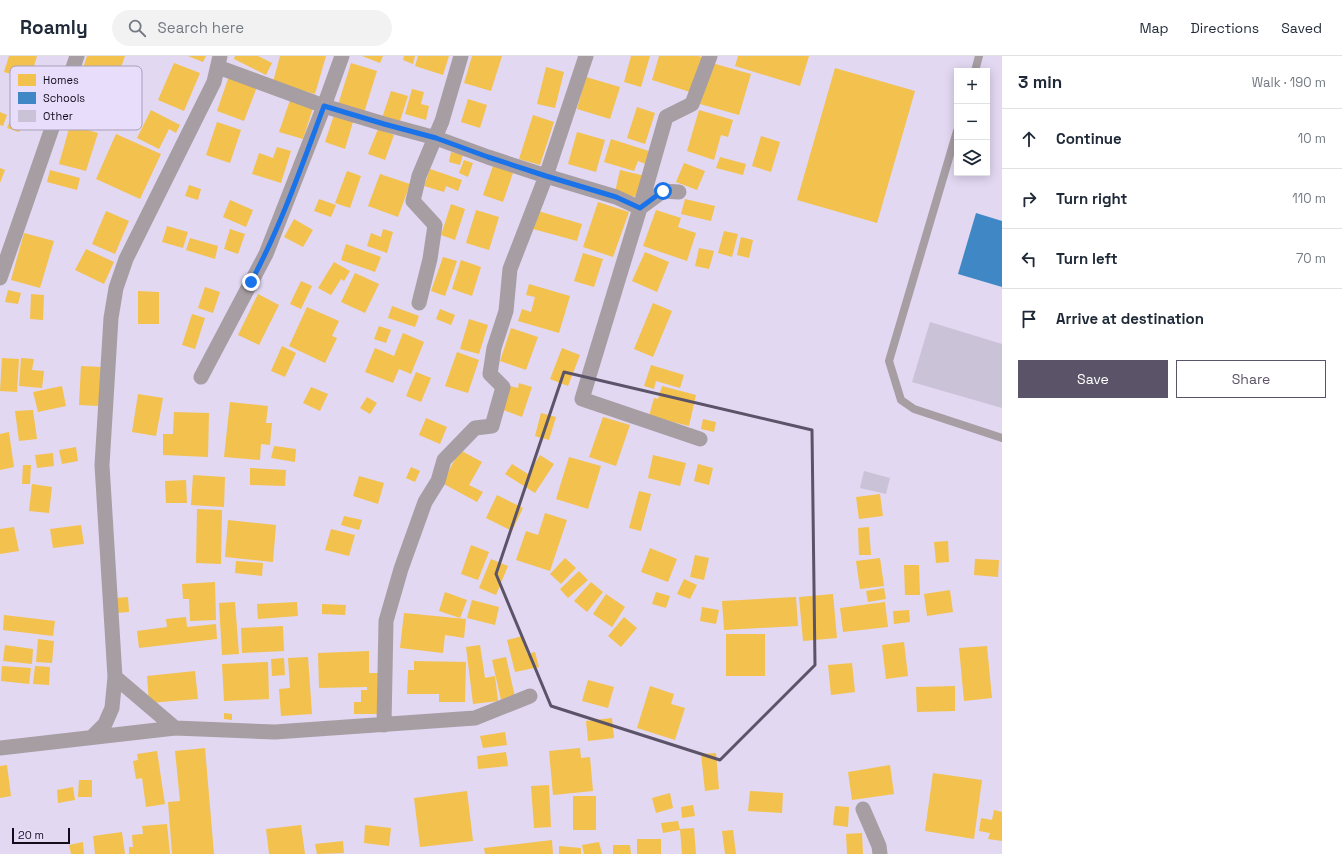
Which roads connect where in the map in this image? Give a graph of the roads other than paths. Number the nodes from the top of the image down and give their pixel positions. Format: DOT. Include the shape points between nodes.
graph roads {
  1 [pos="77,56"];
  2 [pos="342,56"];
  3 [pos="461,56"];
  4 [pos="586,56"];
  5 [pos="710,56"];
  6 [pos="979,56"];
  7 [pos="219,62"];
  8 [pos="74,66"];
  9 [pos="976,68"];
  10 [pos="324,106"];
  11 [pos="51,130"];
  12 [pos="436,138"];
  13 [pos="954,140"];
  14 [pos="546,176"];
  15 [pos="679,192"];
  16 [pos="640,208"];
  17 [pos="0,278"];
  18 [pos="419,303"];
  19 [pos="200,377"];
  20 [pos="1002,438"];
  21 [pos="700,439"];
  22 [pos="115,677"];
  23 [pos="530,696"];
  24 [pos="384,725"];
  25 [pos="175,728"];
  26 [pos="93,736"];
  27 [pos="0,748"];
  28 [pos="863,809"];
  29 [pos="880,854"];
  1 -- 8 [label="street"];
  2 -- 10 [label="street"];
  3 -- 12 [label="street"];
  4 -- 14 [label="street"];
  5 -- 16 [label="street" via="692,104 666,117"];
  6 -- 9 [label="lane"];
  7 -- 10 [label="street"];
  7 -- 22 [label="street" via="214,82 126,259 116,288 111,318 102,465"];
  10 -- 12 [label="street"];
  10 -- 19 [label="street" via="266,254"];
  11 -- 17 [label="street"];
  12 -- 14 [label="street"];
  12 -- 18 [label="street" via="419,176 413,201 435,226"];
  13 -- 20 [label="lane" via="889,360 901,400 914,410"];
  14 -- 16 [label="street" via="616,197"];
  14 -- 24 [label="street" via="510,269 506,311 494,348 490,374 503,387 492,426 475,428 444,460 438,481 425,502 401,569 386,621"];
  15 -- 16 [label="street" via="663,191"];
  16 -- 21 [label="street" via="582,399"];
  22 -- 25 [label="street"];
  22 -- 26 [label="street" via="112,708 105,724"];
  23 -- 24 [label="street" via="475,718"];
  24 -- 25 [label="street" via="275,732"];
  25 -- 26 [label="street"];
  26 -- 27 [label="street"];
  28 -- 29 [label="street"];
}
